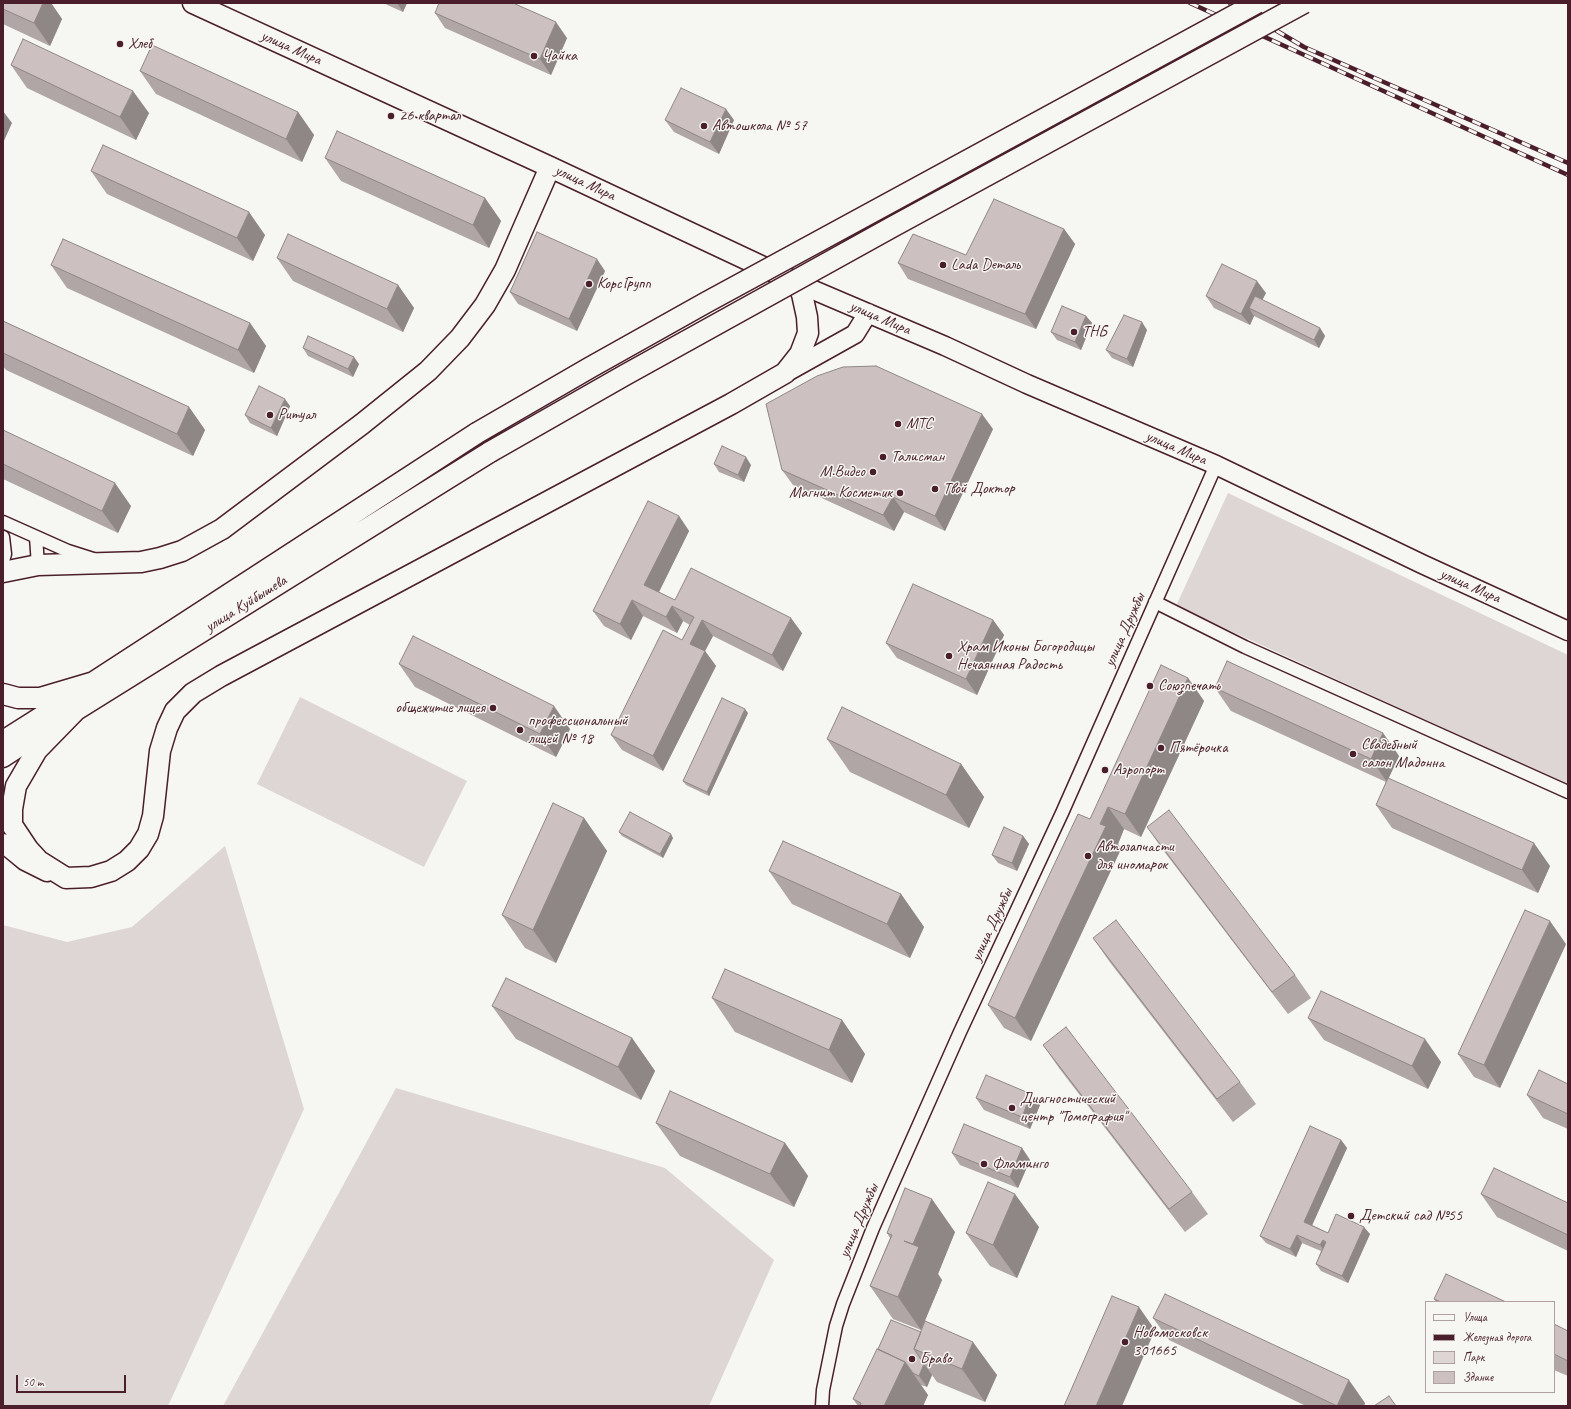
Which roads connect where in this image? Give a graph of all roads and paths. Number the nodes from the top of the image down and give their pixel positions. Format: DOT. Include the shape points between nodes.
graph roads {
  1 [pos="192,3"];
  2 [pos="1257,3"];
  3 [pos="1304,3"];
  4 [pos="550,167"];
  5 [pos="797,283"];
  6 [pos="868,313"];
  7 [pos="785,373"];
  8 [pos="1216,465"];
  9 [pos="3,522"];
  10 [pos="3,537"];
  11 [pos="36,537"];
  12 [pos="3,561"];
  13 [pos="107,564"];
  14 [pos="38,565"];
  15 [pos="3,572"];
  16 [pos="1155,602"];
  17 [pos="1568,631"];
  18 [pos="94,682"];
  19 [pos="3,694"];
  20 [pos="76,710"];
  21 [pos="3,740"];
  22 [pos="3,758"];
  23 [pos="1568,792"];
  24 [pos="3,843"];
  25 [pos="66,878"];
  26 [pos="822,1406"];
  1 -- 4 [label="main road, улица Мира"];
  2 -- 18 [label="main road, улица Куйбышева, bridge" via="700,306 477,433"];
  3 -- 20 [label="main road, улица Куйбышева, bridge" via="618,378 490,452"];
  4 -- 5 [label="main road, улица Мира"];
  4 -- 13 [label="main road" via="505,270 485,305 460,338 428,372 204,540 160,558"];
  5 -- 6 [label="main road, улица Мира"];
  5 -- 7 [label="main road" via="802,294 808,333 800,354"];
  6 -- 7 [label="main road" via="855,334"];
  6 -- 8 [label="main road, улица Мира"];
  7 -- 25 [label="main road" via="193,693 176,711 167,728 160,751 153,816 148,834 139,849 127,861 111,871 91,877"];
  8 -- 16 [label="street, улица Дружбы"];
  8 -- 17 [label="main road, улица Мира"];
  9 -- 11 [label="street"];
  10 -- 12 [label="street"];
  11 -- 13 [label="street"];
  11 -- 14 [label="street"];
  13 -- 14 [label="main road"];
  14 -- 15 [label="main road"];
  16 -- 23 [label="street" via="1244,647"];
  16 -- 26 [label="street, улица Дружбы" via="873,1228 836,1326"];
  18 -- 19 [label="main road" via="40,698 18,698"];
  18 -- 21 [label="main road, улица Куйбышева"];
  20 -- 22 [label="main road, улица Куйбышева"];
  20 -- 25 [label="main road" via="33,756 16,786 12,809 12,825 28,849 39,861"];
  24 -- 25 [label="main road" via="25,861 51,874"];
}
